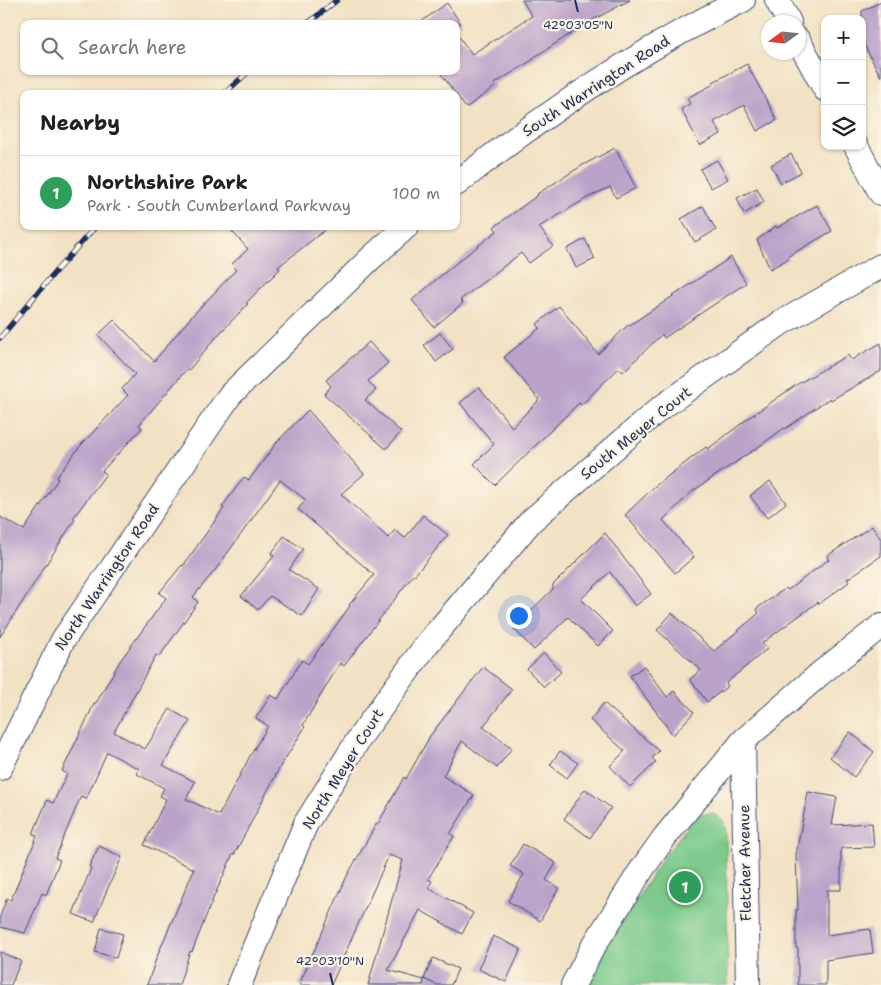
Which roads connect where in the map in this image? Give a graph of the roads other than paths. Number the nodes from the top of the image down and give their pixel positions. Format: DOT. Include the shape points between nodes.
graph roads {
  1 [pos="743,0"];
  2 [pos="777,0"];
  3 [pos="785,15"];
  4 [pos="806,55"];
  5 [pos="821,82"];
  6 [pos="858,150"];
  7 [pos="460,181"];
  8 [pos="881,193"];
  9 [pos="402,230"];
  10 [pos="881,266"];
  11 [pos="881,626"];
  12 [pos="427,644"];
  13 [pos="743,741"];
  14 [pos="0,768"];
  15 [pos="239,985"];
  16 [pos="573,985"];
  17 [pos="748,985"];
  1 -- 7 [label="street, South Warrington Road" via="664,42 552,111"];
  2 -- 3 [label="street"];
  4 -- 5 [label="street"];
  6 -- 8 [label="street"];
  9 -- 14 [label="street, North Warrington Road" via="230,395 62,640"];
  10 -- 12 [label="street, South Meyer Court" via="781,323 658,410 532,521"];
  11 -- 13 [label="street"];
  12 -- 15 [label="street, North Meyer Court" via="362,734 306,823"];
  13 -- 16 [label="street" via="664,838 593,947"];
  13 -- 17 [label="street, Fletcher Avenue"];
}
